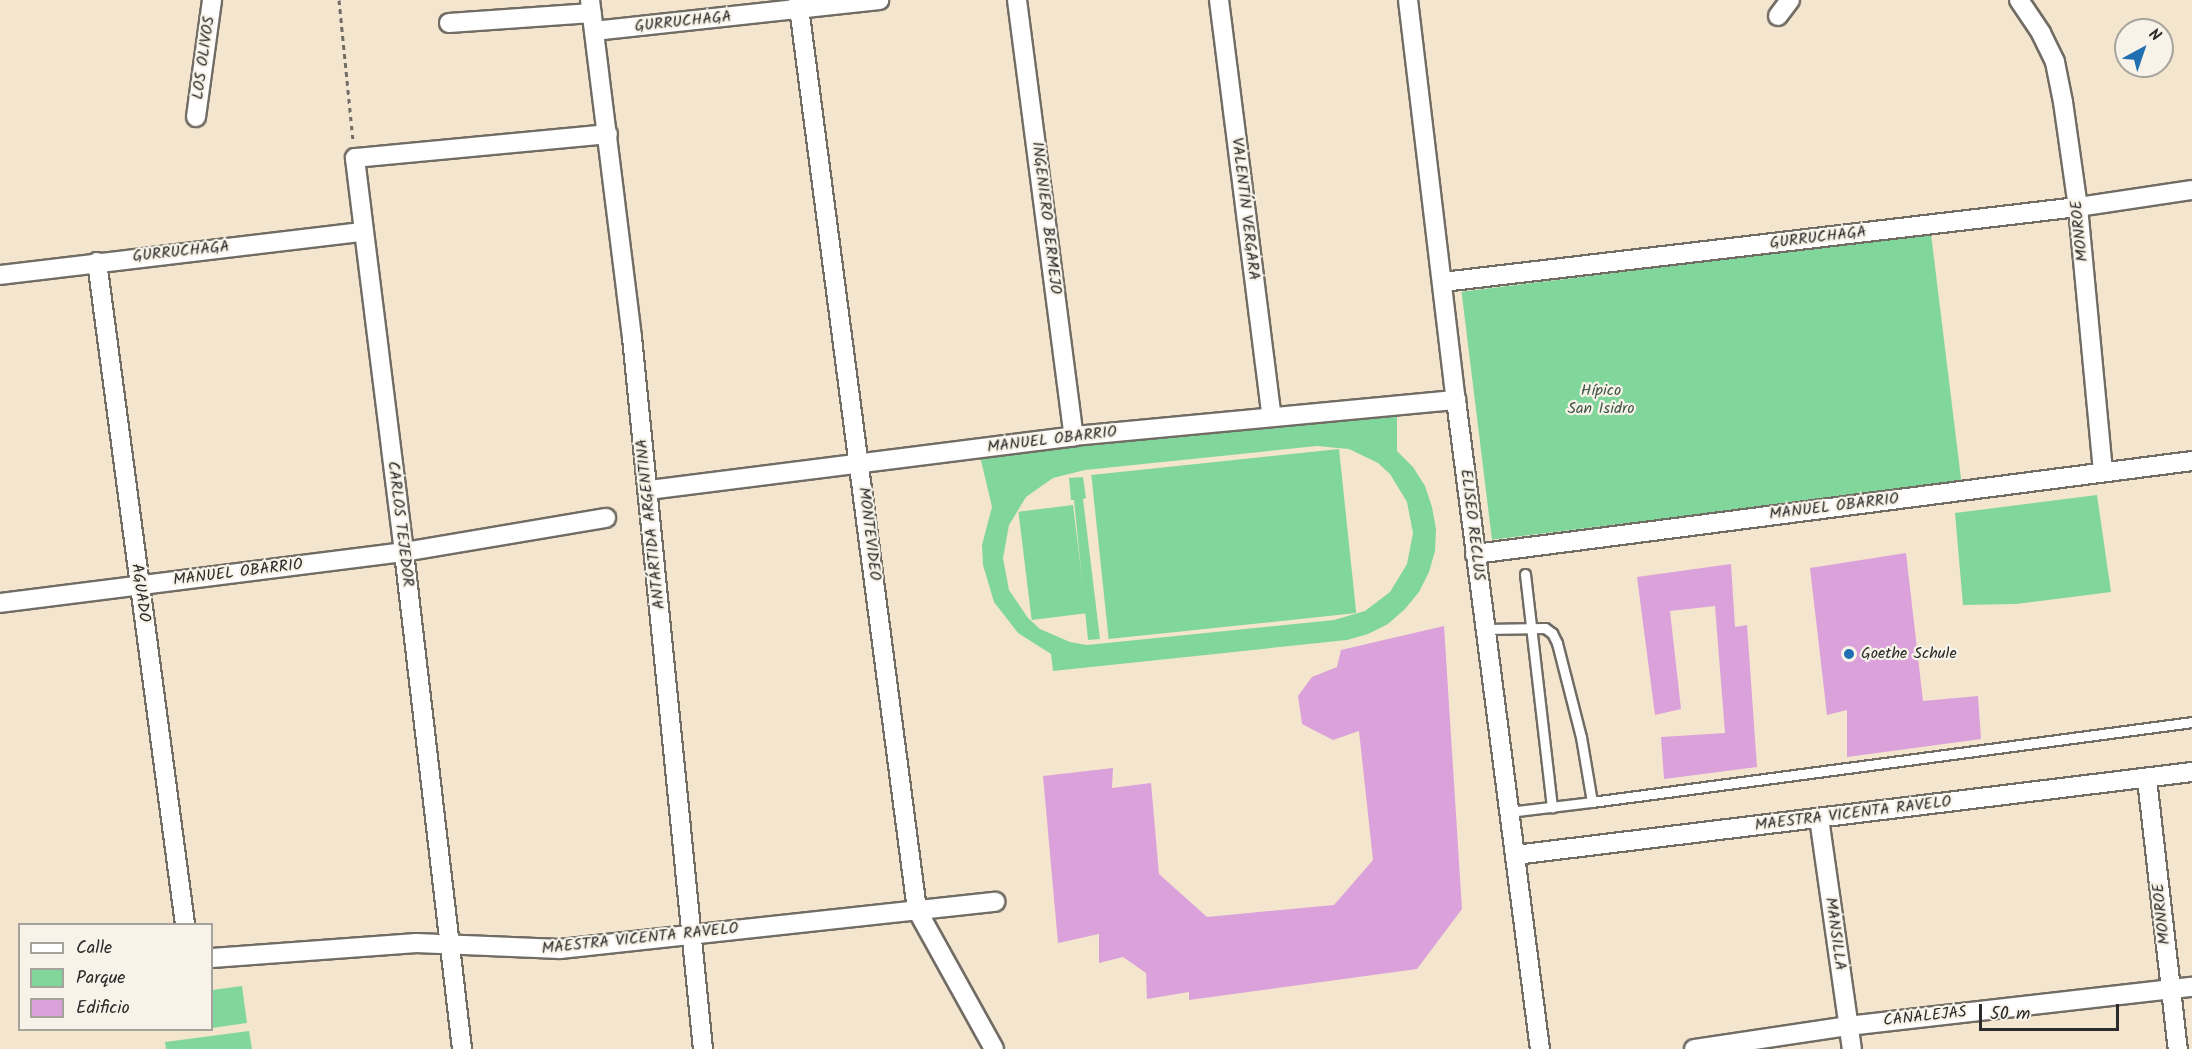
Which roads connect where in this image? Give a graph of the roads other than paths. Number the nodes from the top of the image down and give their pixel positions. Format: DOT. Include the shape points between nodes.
graph roads {
  1 [pos="212,0"];
  2 [pos="879,0"];
  3 [pos="1017,0"];
  4 [pos="1219,0"];
  5 [pos="1408,0"];
  6 [pos="1790,0"];
  7 [pos="2019,0"];
  8 [pos="798,4"];
  9 [pos="591,6"];
  10 [pos="1778,16"];
  11 [pos="449,23"];
  12 [pos="594,31"];
  13 [pos="196,117"];
  14 [pos="608,134"];
  15 [pos="2192,190"];
  16 [pos="2078,207"];
  17 [pos="363,232"];
  18 [pos="97,262"];
  19 [pos="0,275"];
  20 [pos="1443,282"];
  21 [pos="1456,400"];
  22 [pos="1272,417"];
  23 [pos="1074,436"];
  24 [pos="2192,461"];
  25 [pos="860,465"];
  26 [pos="2103,472"];
  27 [pos="649,490"];
  28 [pos="606,518"];
  29 [pos="404,552"];
  30 [pos="1475,554"];
  31 [pos="1525,574"];
  32 [pos="138,585"];
  33 [pos="0,603"];
  34 [pos="1532,627"];
  35 [pos="1485,629"];
  36 [pos="2192,722"];
  37 [pos="2192,772"];
  38 [pos="2147,778"];
  39 [pos="1592,802"];
  40 [pos="1552,807"];
  41 [pos="1509,812"];
  42 [pos="1819,818"];
  43 [pos="1515,855"];
  44 [pos="995,902"];
  45 [pos="917,910"];
  46 [pos="185,923"];
  47 [pos="690,934"];
  48 [pos="448,946"];
  49 [pos="213,958"];
  50 [pos="2192,987"];
  51 [pos="2171,990"];
  52 [pos="1848,1026"];
  53 [pos="462,1049"];
  54 [pos="703,1049"];
  55 [pos="994,1049"];
  56 [pos="1540,1049"];
  57 [pos="1694,1049"];
  58 [pos="1852,1049"];
  59 [pos="2178,1049"];
  1 -- 13 [label="street, LOS OLIVOS"];
  2 -- 8 [label="street, GURRUCHAGA"];
  3 -- 23 [label="street, INGENIERO BERMEJO"];
  4 -- 22 [label="street, VALENTÍN VERGARA"];
  5 -- 20 [label="street, ELISEO RECLUS"];
  6 -- 10 [label="street"];
  7 -- 16 [label="street, MONROE" via="2055,62"];
  8 -- 12 [label="street, GURRUCHAGA"];
  8 -- 25 [label="street, MONTEVIDEO"];
  9 -- 11 [label="street"];
  9 -- 12 [label="street, ANTÁRTIDA ARGENTINA"];
  12 -- 14 [label="street, ANTÁRTIDA ARGENTINA"];
  14 -- 17 [label="street, CARLOS TEJEDOR" via="355,158"];
  14 -- 27 [label="street, ANTÁRTIDA ARGENTINA"];
  15 -- 16 [label="street, GURRUCHAGA"];
  16 -- 20 [label="street, GURRUCHAGA"];
  16 -- 26 [label="street, MONROE"];
  17 -- 18 [label="street, GURRUCHAGA"];
  17 -- 29 [label="street, CARLOS TEJEDOR"];
  18 -- 19 [label="street, GURRUCHAGA"];
  18 -- 32 [label="street, AGUADO"];
  20 -- 21 [label="street, ELISEO RECLUS"];
  21 -- 22 [label="street, MANUEL OBARRIO"];
  21 -- 30 [label="street, ELISEO RECLUS"];
  22 -- 23 [label="street, MANUEL OBARRIO"];
  23 -- 25 [label="street, MANUEL OBARRIO"];
  24 -- 26 [label="street, MANUEL OBARRIO"];
  25 -- 27 [label="street, MANUEL OBARRIO"];
  25 -- 45 [label="street, MONTEVIDEO"];
  26 -- 30 [label="street, MANUEL OBARRIO"];
  27 -- 47 [label="street, ANTÁRTIDA ARGENTINA"];
  28 -- 29 [label="street, MANUEL OBARRIO"];
  29 -- 32 [label="street, MANUEL OBARRIO"];
  29 -- 48 [label="street, CARLOS TEJEDOR"];
  30 -- 35 [label="street, ELISEO RECLUS"];
  31 -- 34 [label="lane"];
  32 -- 33 [label="street, MANUEL OBARRIO"];
  32 -- 46 [label="street, AGUADO"];
  34 -- 35 [label="lane"];
  34 -- 39 [label="lane" via="1545,628 1557,643 1581,737"];
  34 -- 40 [label="lane"];
  35 -- 41 [label="street, ELISEO RECLUS"];
  36 -- 39 [label="lane"];
  37 -- 38 [label="street, MAESTRA VICENTA RAVELO"];
  38 -- 42 [label="street, MAESTRA VICENTA RAVELO"];
  38 -- 51 [label="street, MONROE"];
  39 -- 40 [label="lane"];
  40 -- 41 [label="lane"];
  41 -- 43 [label="street, ELISEO RECLUS"];
  42 -- 43 [label="street, MAESTRA VICENTA RAVELO"];
  42 -- 52 [label="street, MANSILLA"];
  43 -- 56 [label="street, ELISEO RECLUS"];
  44 -- 45 [label="street, MAESTRA VICENTA RAVELO"];
  45 -- 47 [label="street, MAESTRA VICENTA RAVELO"];
  45 -- 55 [label="street, MONTEVIDEO"];
  47 -- 48 [label="street, MAESTRA VICENTA RAVELO" via="560,949"];
  47 -- 54 [label="street, ANTÁRTIDA ARGENTINA"];
  48 -- 49 [label="street, MAESTRA VICENTA RAVELO" via="395,944"];
  48 -- 53 [label="street, CARLOS TEJEDOR"];
  50 -- 51 [label="street, CANALEJAS"];
  51 -- 52 [label="street, CANALEJAS"];
  51 -- 59 [label="street, MONROE"];
  52 -- 57 [label="street, CANALEJAS"];
  52 -- 58 [label="street, MANSILLA"];
}
